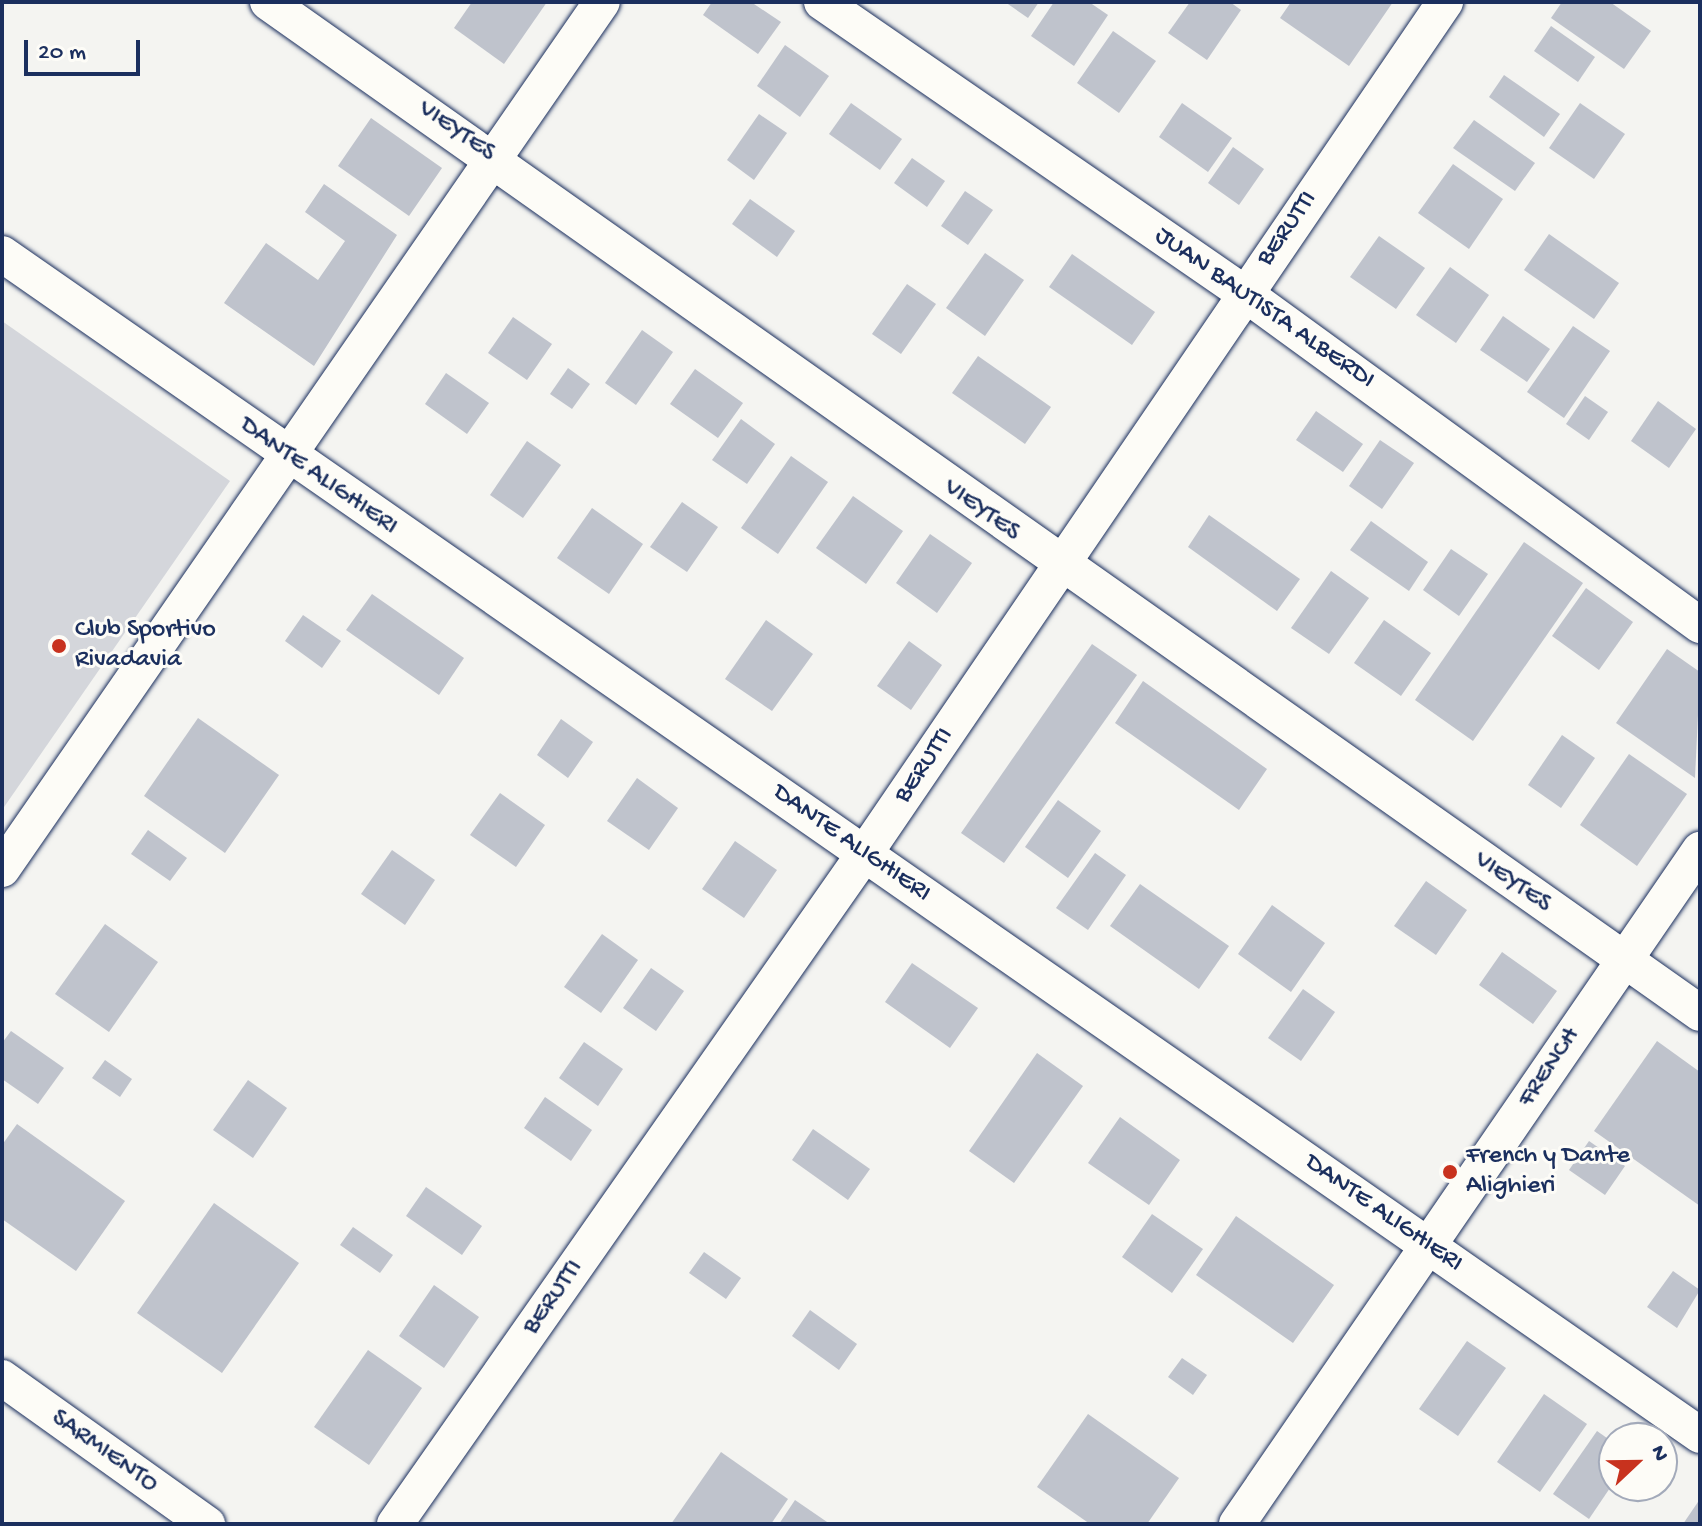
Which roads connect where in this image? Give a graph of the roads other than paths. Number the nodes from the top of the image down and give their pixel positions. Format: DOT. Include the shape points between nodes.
graph roads {
  1 [pos="268,2"];
  2 [pos="602,2"];
  3 [pos="822,2"];
  4 [pos="1445,2"];
  5 [pos="493,157"];
  6 [pos="2,254"];
  7 [pos="1244,293"];
  8 [pos="283,453"];
  9 [pos="1060,568"];
  10 [pos="1700,625"];
  11 [pos="1700,850"];
  12 [pos="865,853"];
  13 [pos="2,869"];
  14 [pos="1623,961"];
  15 [pos="1700,1013"];
  16 [pos="1428,1246"];
  17 [pos="2,1378"];
  18 [pos="1700,1435"];
  19 [pos="207,1524"];
  20 [pos="395,1524"];
  21 [pos="1237,1524"];
  1 -- 5 [label="street, VIEYTES"];
  2 -- 5 [label="street"];
  3 -- 7 [label="street, JUAN BAUTISTA ALBERDI"];
  4 -- 7 [label="street, BERUTTI"];
  5 -- 8 [label="street"];
  5 -- 9 [label="street, VIEYTES"];
  6 -- 8 [label="street, DANTE ALIGHIERI"];
  7 -- 9 [label="street, BERUTTI"];
  7 -- 10 [label="street, JUAN BAUTISTA ALBERDI"];
  8 -- 12 [label="street, DANTE ALIGHIERI"];
  8 -- 13 [label="street"];
  9 -- 12 [label="street, BERUTTI"];
  9 -- 14 [label="street, VIEYTES"];
  11 -- 14 [label="street, FRENCH"];
  12 -- 16 [label="street, DANTE ALIGHIERI"];
  12 -- 20 [label="street, BERUTTI"];
  14 -- 15 [label="street, VIEYTES"];
  14 -- 16 [label="street, FRENCH"];
  16 -- 18 [label="street, DANTE ALIGHIERI"];
  16 -- 21 [label="street, FRENCH"];
  17 -- 19 [label="street, SARMIENTO"];
}
